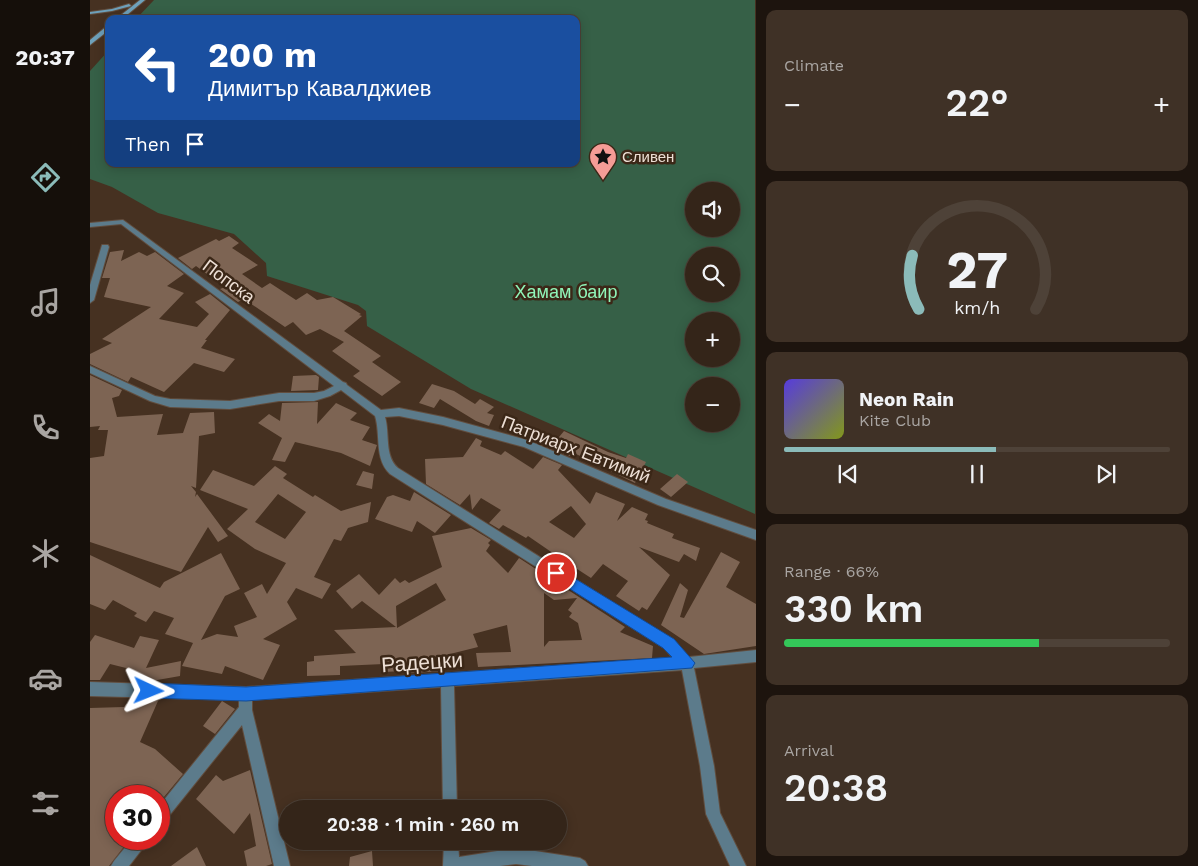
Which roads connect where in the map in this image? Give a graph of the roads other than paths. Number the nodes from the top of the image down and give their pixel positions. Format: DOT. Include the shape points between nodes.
graph roads {
  1 [pos="135,0"];
  2 [pos="143,0"];
  3 [pos="131,7"];
  4 [pos="90,13"];
  5 [pos="120,15"];
  6 [pos="122,15"];
  7 [pos="105,16"];
  8 [pos="105,30"];
  9 [pos="90,43"];
  10 [pos="90,226"];
  11 [pos="105,247"];
  12 [pos="90,300"];
  13 [pos="90,369"];
  14 [pos="342,385"];
  15 [pos="379,414"];
  16 [pos="756,535"];
  17 [pos="756,656"];
  18 [pos="687,663"];
  19 [pos="447,680"];
  20 [pos="90,689"];
  21 [pos="246,694"];
  22 [pos="245,710"];
  23 [pos="450,800"];
  24 [pos="170,803"];
  25 [pos="132,850"];
  26 [pos="451,850"];
  27 [pos="119,866"];
  28 [pos="282,866"];
  29 [pos="452,866"];
  30 [pos="580,866"];
  31 [pos="738,866"];
  1 -- 3 [label="main road"];
  2 -- 3 [label="main road"];
  3 -- 4 [label="main road"];
  3 -- 5 [label="main road" via="123,9"];
  3 -- 6 [label="main road"];
  4 -- 7 [label="main road"];
  8 -- 9 [label="main road"];
  10 -- 14 [label="street, Попска" via="122,222"];
  11 -- 12 [label="street"];
  13 -- 14 [label="street" via="170,403 230,405 273,397 314,397"];
  14 -- 15 [label="street, Попска"];
  15 -- 16 [label="street, Патриарх Евтимий" via="400,412 527,444 662,502"];
  15 -- 18 [label="street" via="389,466 404,479 640,624"];
  17 -- 18 [label="street, Радецки"];
  18 -- 19 [label="street, Радецки"];
  18 -- 31 [label="street" via="713,814"];
  19 -- 21 [label="street, Радецки"];
  19 -- 23 [label="street"];
  20 -- 21 [label="street, Радецки"];
  21 -- 22 [label="street"];
  22 -- 24 [label="street"];
  22 -- 28 [label="street"];
  25 -- 27 [label="street"];
  26 -- 29 [label="street"];
  29 -- 30 [label="street" via="516,856"];
}
